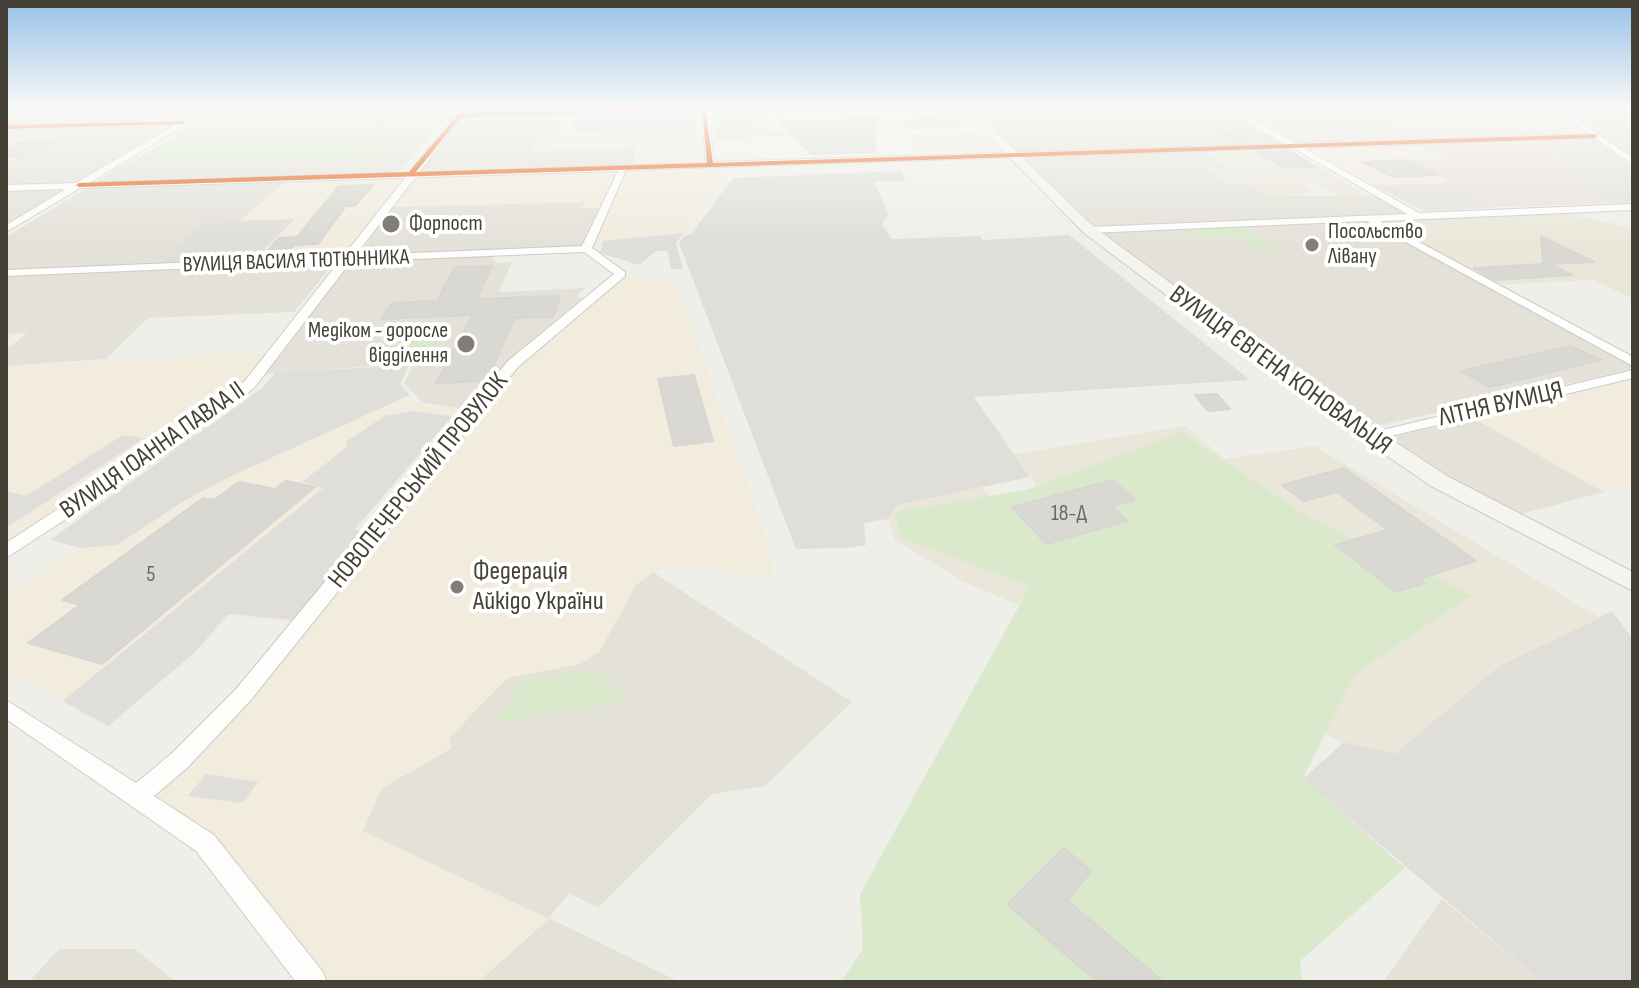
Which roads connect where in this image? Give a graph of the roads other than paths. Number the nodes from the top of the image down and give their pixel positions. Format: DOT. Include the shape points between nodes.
graph roads {
  1 [pos="132,153"];
  2 [pos="428,153"];
  3 [pos="710,153"];
  4 [pos="1073,153"];
  5 [pos="1308,153"];
  6 [pos="1014,155"];
  7 [pos="710,165"];
  8 [pos="623,168"];
  9 [pos="411,174"];
  10 [pos="79,185"];
  11 [pos="6,188"];
  12 [pos="1633,207"];
  13 [pos="1417,215"];
  14 [pos="1366,217"];
  15 [pos="6,229"];
  16 [pos="1089,230"];
  17 [pos="586,249"];
  18 [pos="347,260"];
  19 [pos="6,273"];
  20 [pos="1633,362"];
  21 [pos="1633,374"];
  22 [pos="1370,437"];
  23 [pos="6,552"];
  24 [pos="1633,583"];
  25 [pos="6,708"];
  26 [pos="137,796"];
  27 [pos="313,982"];
  1 -- 10 [label="street"];
  2 -- 9 [label="street, ВУЛИЦЯ ІОАННА ПАВЛА II"];
  3 -- 7 [label="street"];
  4 -- 6 [label="street"];
  5 -- 13 [label="street"];
  6 -- 7 [label="street"];
  6 -- 16 [label="main road, ВУЛИЦЯ ЄВГЕНА КОНОВАЛЬЦЯ"];
  7 -- 8 [label="street"];
  8 -- 9 [label="street"];
  8 -- 17 [label="street"];
  9 -- 10 [label="street"];
  9 -- 18 [label="street, ВУЛИЦЯ ІОАННА ПАВЛА II"];
  10 -- 11 [label="street"];
  10 -- 15 [label="street"];
  12 -- 13 [label="street"];
  13 -- 14 [label="street"];
  14 -- 16 [label="street"];
  14 -- 20 [label="street"];
  16 -- 22 [label="main road, ВУЛИЦЯ ЄВГЕНА КОНОВАЛЬЦЯ"];
  17 -- 18 [label="street, ВУЛИЦЯ ВАСИЛЯ ТЮТЮННИКА"];
  17 -- 26 [label="street, НОВОПЕЧЕРСЬКИЙ ПРОВУЛОК" via="621,274 513,364 243,695"];
  18 -- 19 [label="street, ВУЛИЦЯ ВАСИЛЯ ТЮТЮННИКА"];
  18 -- 23 [label="street, ВУЛИЦЯ ІОАННА ПАВЛА II" via="236,397"];
  21 -- 22 [label="street, ЛІТНЯ ВУЛИЦЯ"];
  22 -- 24 [label="main road, ВУЛИЦЯ ЄВГЕНА КОНОВАЛЬЦЯ" via="1468,497"];
  25 -- 26 [label="street"];
  26 -- 27 [label="street" via="205,843"];
}
